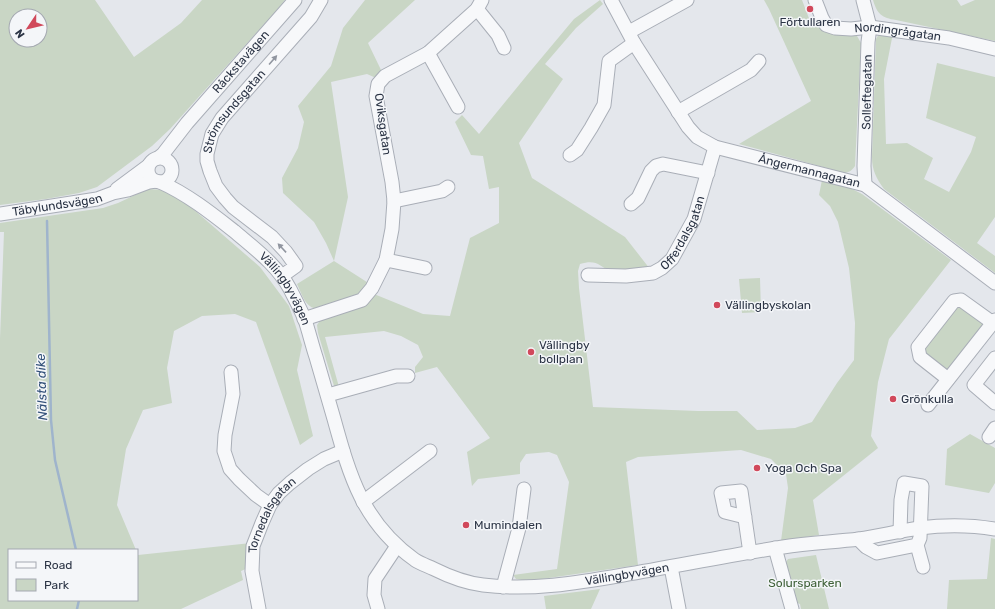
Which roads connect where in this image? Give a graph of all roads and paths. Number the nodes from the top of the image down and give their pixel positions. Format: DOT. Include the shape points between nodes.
graph roads {
  1 [pos="295,0"];
  2 [pos="611,0"];
  3 [pos="687,0"];
  4 [pos="815,0"];
  5 [pos="863,0"];
  6 [pos="320,1"];
  7 [pos="480,5"];
  8 [pos="870,27"];
  9 [pos="632,38"];
  10 [pos="504,48"];
  11 [pos="995,49"];
  12 [pos="428,52"];
  13 [pos="759,61"];
  14 [pos="458,107"];
  15 [pos="678,112"];
  16 [pos="187,123"];
  17 [pos="715,147"];
  18 [pos="570,155"];
  19 [pos="153,162"];
  20 [pos="171,167"];
  21 [pos="708,174"];
  22 [pos="158,181"];
  23 [pos="865,185"];
  24 [pos="448,187"];
  25 [pos="113,193"];
  26 [pos="394,201"];
  27 [pos="631,204"];
  28 [pos="205,208"];
  29 [pos="0,214"];
  30 [pos="386,260"];
  31 [pos="425,268"];
  32 [pos="588,275"];
  33 [pos="282,276"];
  34 [pos="995,283"];
  35 [pos="304,319"];
  36 [pos="994,321"];
  37 [pos="995,358"];
  38 [pos="231,372"];
  39 [pos="408,376"];
  40 [pos="948,379"];
  41 [pos="328,395"];
  42 [pos="995,403"];
  43 [pos="928,405"];
  44 [pos="343,452"];
  45 [pos="430,452"];
  46 [pos="524,489"];
  47 [pos="363,502"];
  48 [pos="270,505"];
  49 [pos="745,517"];
  50 [pos="920,528"];
  51 [pos="995,529"];
  52 [pos="900,532"];
  53 [pos="858,539"];
  54 [pos="397,546"];
  55 [pos="917,546"];
  56 [pos="775,548"];
  57 [pos="750,553"];
  58 [pos="671,567"];
  59 [pos="923,568"];
  60 [pos="503,587"];
  61 [pos="259,609"];
  62 [pos="378,609"];
  63 [pos="679,609"];
  64 [pos="792,609"];
  1 -- 16 [label="street, Råckstavägen"];
  2 -- 9 [label="street, Ångermannagatan"];
  3 -- 9 [label="street"];
  4 -- 8 [label="street, Nordingrågatan" via="826,25 850,29"];
  5 -- 8 [label="street, Solleftegatan"];
  33 -- 6 [label="street, Strömsundsgatan, one-way" via="296,266 272,237 225,198 216,186 207,154 212,134 222,118 311,17"];
  7 -- 10 [label="street, Oviksgatan"];
  7 -- 12 [label="street, Oviksgatan"];
  8 -- 11 [label="street, Nordingrågatan" via="949,38"];
  8 -- 23 [label="street, Solleftegatan"];
  9 -- 15 [label="street, Ångermannagatan"];
  9 -- 18 [label="street" via="609,61 604,105 591,128"];
  12 -- 14 [label="street"];
  12 -- 26 [label="street, Oviksgatan" via="385,76 378,84 376,96"];
  13 -- 15 [label="street" via="751,70"];
  15 -- 17 [label="street, Ångermannagatan" via="698,137"];
  16 -- 19 [label="street, Råckstavägen" via="163,154"];
  16 -- 20 [label="street, Råckstavägen"];
  17 -- 21 [label="street, Offerdalsgatan"];
  17 -- 23 [label="street, Ångermannagatan"];
  19 -- 20 [label="street" via="164,159"];
  19 -- 22 [label="street" via="148,173"];
  19 -- 25 [label="street, Täbylundsvägen"];
  20 -- 22 [label="street" via="167,179"];
  20 -- 28 [label="street, Vällingbyvägen" via="176,177"];
  21 -- 27 [label="street" via="663,164 656,166 638,198"];
  21 -- 32 [label="street, Offerdalsgatan" via="694,219 672,259 662,268 652,273 626,276"];
  22 -- 25 [label="street, Täbylundsvägen"];
  22 -- 28 [label="street, Vällingbyvägen"];
  23 -- 34 [label="street, Ångermannagatan"];
  24 -- 26 [label="street" via="442,191"];
  25 -- 29 [label="street, Täbylundsvägen" via="97,199"];
  26 -- 30 [label="street, Oviksgatan"];
  28 -- 33 [label="street, Vällingbyvägen" via="266,257"];
  30 -- 31 [label="street"];
  30 -- 35 [label="street, Oviksgatan" via="372,288 362,300"];
  33 -- 35 [label="street, Vällingbyvägen"];
  35 -- 41 [label="street, Vällingbyvägen"];
  36 -- 40 [label="street"];
  36 -- 40 [label="street" via="961,300 954,301 918,347 920,357"];
  37 -- 42 [label="street" via="974,385"];
  38 -- 48 [label="street" via="233,394 224,451 230,469"];
  39 -- 41 [label="street" via="396,376"];
  40 -- 43 [label="street"];
  41 -- 44 [label="street, Vällingbyvägen"];
  44 -- 47 [label="street, Vällingbyvägen"];
  44 -- 48 [label="street, Tornedalsgatan" via="324,459 308,469 279,493"];
  45 -- 47 [label="street"];
  46 -- 60 [label="street" via="519,528"];
  47 -- 54 [label="street, Vällingbyvägen" via="372,518"];
  48 -- 61 [label="street, Tornedalsgatan" via="253,546 252,571"];
  49 -- 57 [label="street"];
  50 -- 51 [label="street, Vällingbyvägen"];
  50 -- 52 [label="street, Vällingbyvägen"];
  50 -- 52 [label="street" via="922,486 904,483"];
  50 -- 55 [label="street"];
  52 -- 53 [label="street, Vällingbyvägen"];
  53 -- 55 [label="street" via="878,553"];
  53 -- 56 [label="street, Vällingbyvägen"];
  54 -- 60 [label="street, Vällingbyvägen" via="417,561 451,578"];
  54 -- 62 [label="street" via="375,579 374,595"];
  55 -- 59 [label="street"];
  56 -- 57 [label="street, Vällingbyvägen"];
  56 -- 64 [label="street"];
  57 -- 58 [label="street, Vällingbyvägen"];
  58 -- 60 [label="street, Vällingbyvägen" via="537,587"];
  58 -- 63 [label="street"];
}
